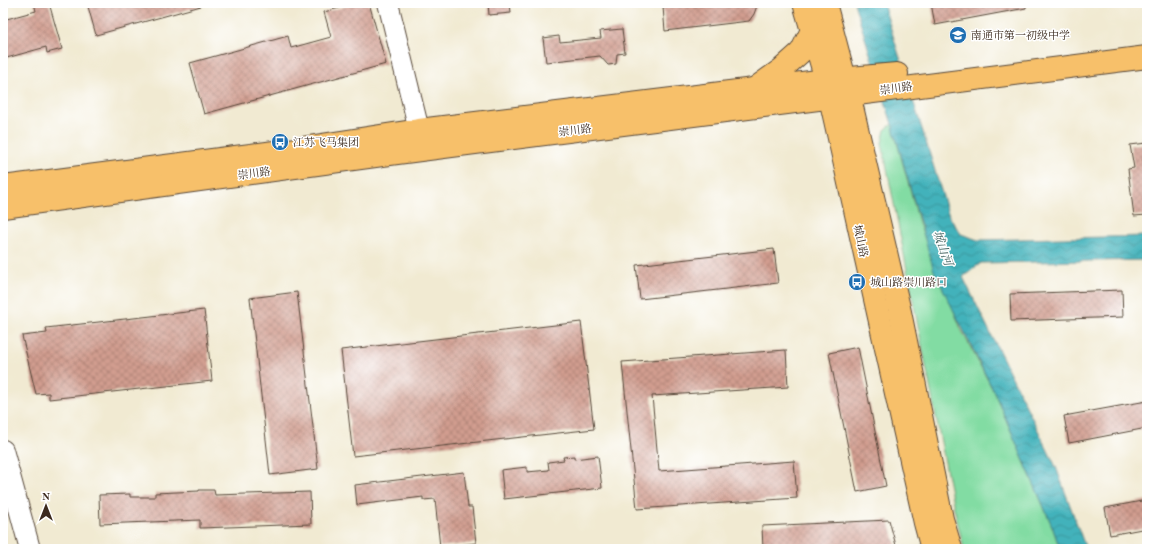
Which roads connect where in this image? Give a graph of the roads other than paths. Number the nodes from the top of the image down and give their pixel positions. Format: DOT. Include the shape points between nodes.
graph roads {
  1 [pos="388,3"];
  2 [pos="804,3"];
  3 [pos="825,3"];
  4 [pos="812,30"];
  5 [pos="1147,44"];
  6 [pos="1147,57"];
  7 [pos="920,78"];
  8 [pos="846,87"];
  9 [pos="755,89"];
  10 [pos="419,130"];
  11 [pos="3,187"];
  12 [pos="3,207"];
  13 [pos="3,450"];
  14 [pos="30,549"];
  15 [pos="932,549"];
  16 [pos="951,549"];
  1 -- 10 [label="street"];
  2 -- 4 [label="main road, 城山路"];
  3 -- 8 [label="main road, 城山路"];
  4 -- 8 [label="main road, 城山路"];
  4 -- 9 [label="main road" via="800,52"];
  5 -- 7 [label="main road, 崇川路"];
  6 -- 7 [label="main road, 崇川路" via="980,79"];
  7 -- 8 [label="main road, 崇川路"];
  8 -- 9 [label="main road, 崇川路"];
  8 -- 12 [label="main road, 崇川路" via="397,153"];
  8 -- 15 [label="main road, 城山路" via="873,295"];
  8 -- 16 [label="main road, 城山路" via="900,312 942,519"];
  9 -- 10 [label="main road, 崇川路"];
  10 -- 11 [label="main road, 崇川路" via="282,151"];
  13 -- 14 [label="street"];
}
